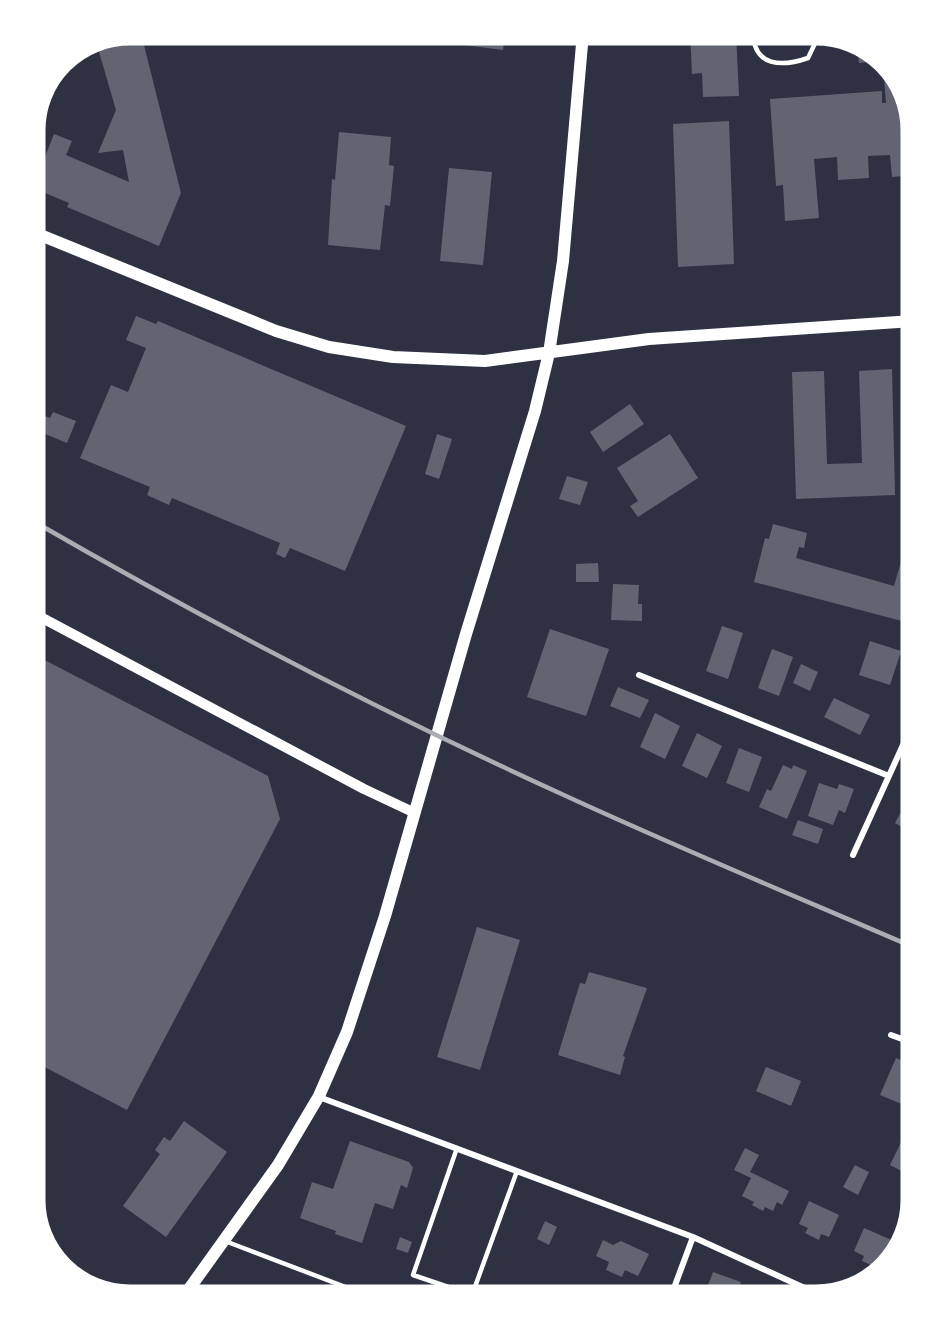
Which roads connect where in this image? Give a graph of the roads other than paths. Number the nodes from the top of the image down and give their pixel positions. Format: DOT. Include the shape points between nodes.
graph roads {
  1 [pos="582,44"];
  2 [pos="754,44"];
  3 [pos="815,44"];
  4 [pos="44,237"];
  5 [pos="902,322"];
  6 [pos="549,353"];
  7 [pos="44,619"];
  8 [pos="639,675"];
  9 [pos="902,747"];
  10 [pos="889,776"];
  11 [pos="416,813"];
  12 [pos="853,855"];
  13 [pos="891,1035"];
  14 [pos="902,1039"];
  15 [pos="319,1096"];
  16 [pos="457,1148"];
  17 [pos="517,1171"];
  18 [pos="693,1237"];
  19 [pos="225,1241"];
  20 [pos="192,1285"];
  21 [pos="341,1285"];
  22 [pos="444,1285"];
  23 [pos="475,1286"];
  24 [pos="675,1286"];
  25 [pos="800,1286"];
  1 -- 6 [label="main road" via="563,261"];
  2 -- 3 [label="lane" via="765,59 787,65 808,58"];
  4 -- 6 [label="main road" via="222,310 328,347 438,360 485,361"];
  5 -- 6 [label="main road" via="649,339"];
  6 -- 11 [label="main road"];
  7 -- 11 [label="street"];
  8 -- 10 [label="street"];
  9 -- 10 [label="street"];
  10 -- 12 [label="street"];
  11 -- 15 [label="main road" via="360,996"];
  13 -- 14 [label="street"];
  15 -- 16 [label="street"];
  15 -- 19 [label="main road" via="278,1165"];
  16 -- 17 [label="street"];
  16 -- 22 [label="lane" via="414,1275"];
  17 -- 18 [label="street"];
  17 -- 23 [label="lane"];
  18 -- 24 [label="street"];
  18 -- 25 [label="street"];
  19 -- 20 [label="main road"];
  19 -- 21 [label="lane"];
}
